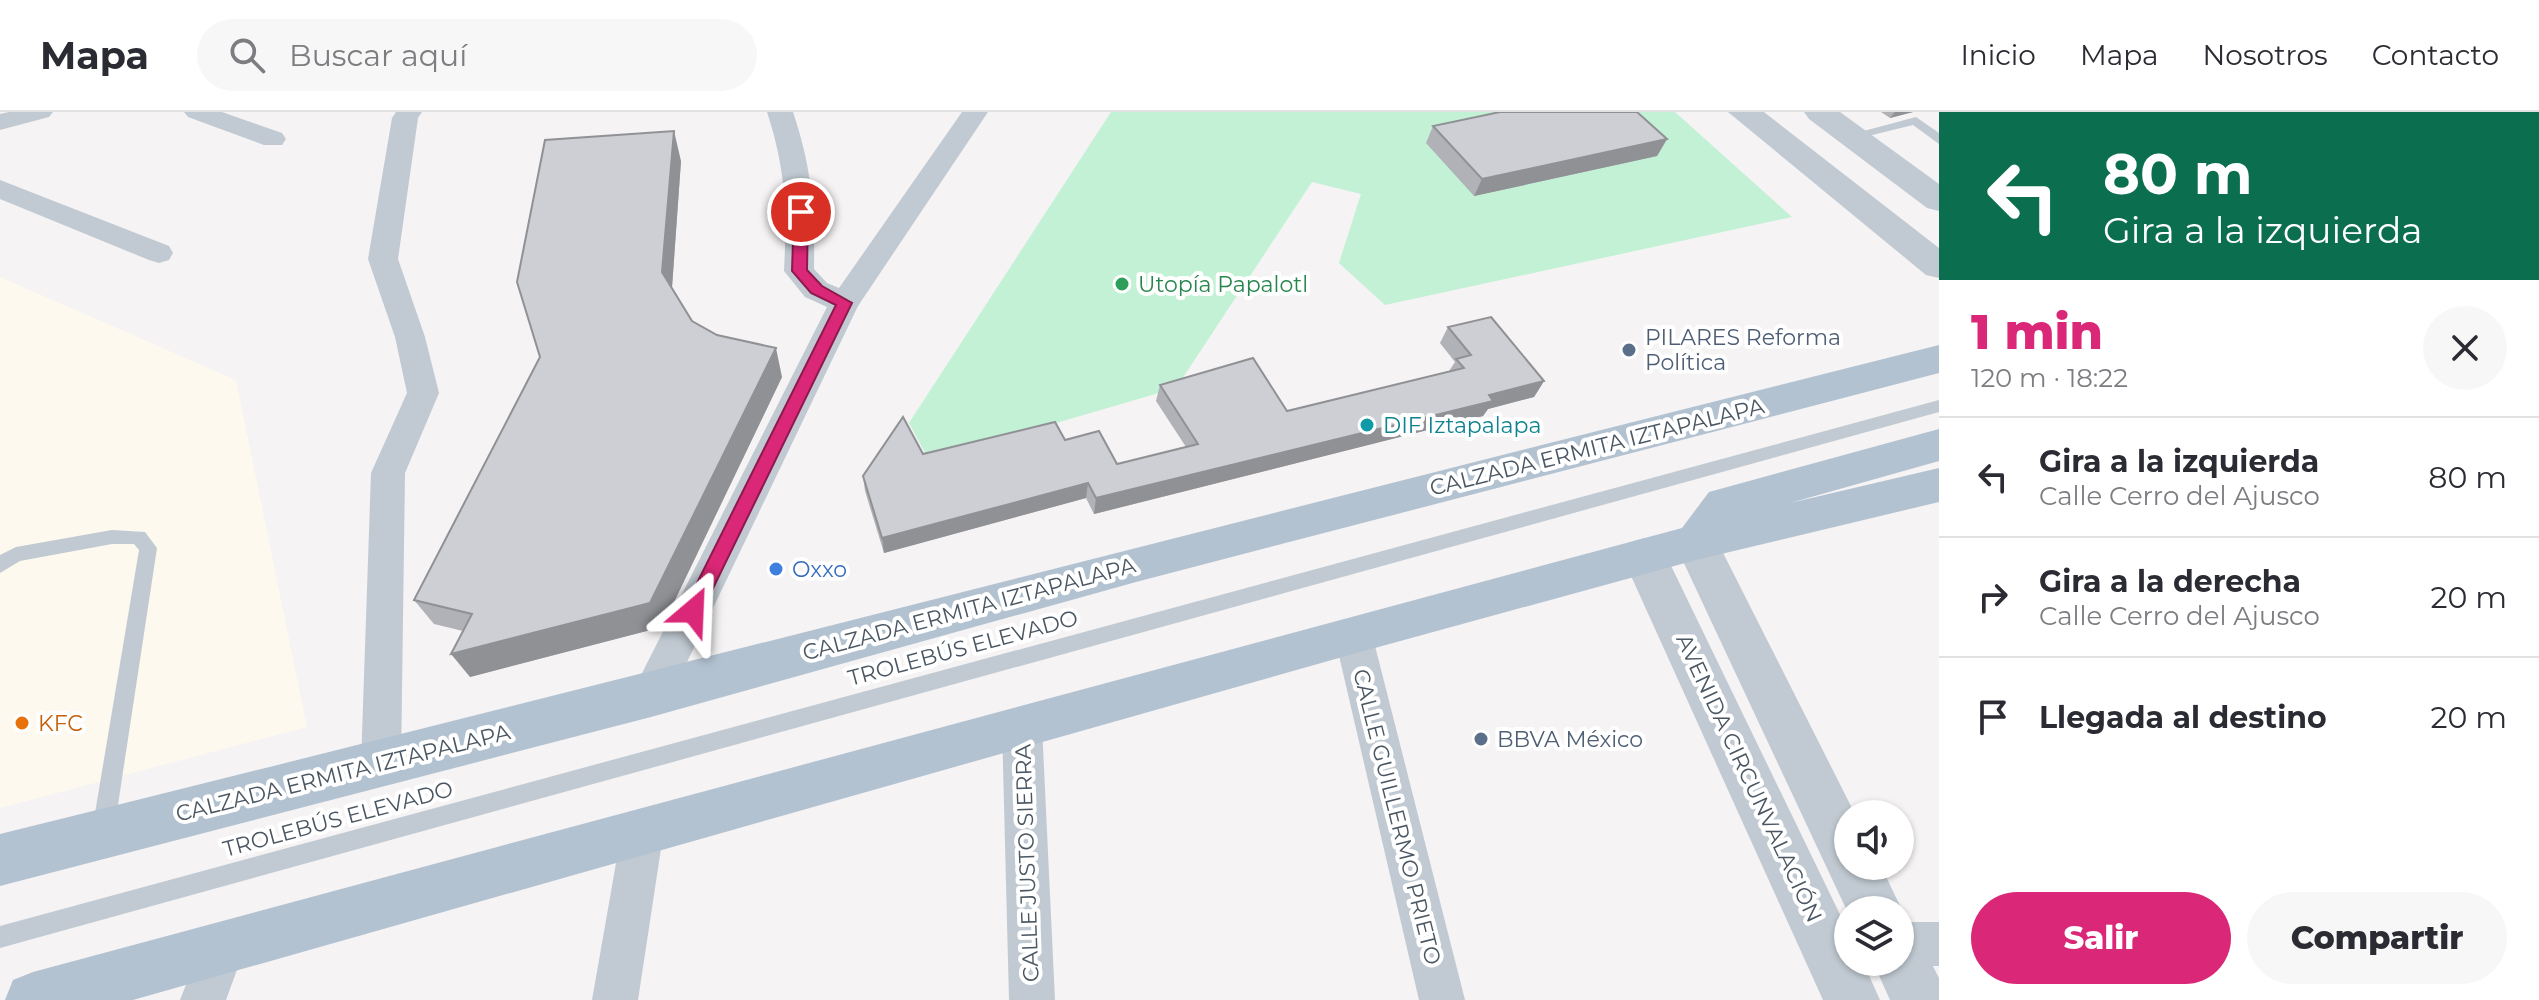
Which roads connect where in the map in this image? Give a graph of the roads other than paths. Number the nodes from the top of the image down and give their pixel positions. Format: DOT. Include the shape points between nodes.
graph roads {
  1 [pos="40,112"];
  2 [pos="197,112"];
  3 [pos="409,112"];
  4 [pos="780,112"];
  5 [pos="975,112"];
  6 [pos="1744,112"];
  7 [pos="1820,112"];
  8 [pos="0,122"];
  9 [pos="1852,136"];
  10 [pos="273,139"];
  11 [pos="1939,140"];
  12 [pos="0,189"];
  13 [pos="1939,200"];
  14 [pos="159,253"];
  15 [pos="1939,266"];
  16 [pos="844,303"];
  17 [pos="1939,359"];
  18 [pos="1939,406"];
  19 [pos="1939,445"];
  20 [pos="1939,485"];
  21 [pos="1696,542"];
  22 [pos="1644,556"];
  23 [pos="0,565"];
  24 [pos="1353,634"];
  25 [pos="651,695"];
  26 [pos="1022,726"];
  27 [pos="381,764"];
  28 [pos="1834,826"];
  29 [pos="643,829"];
  30 [pos="103,834"];
  31 [pos="0,860"];
  32 [pos="0,937"];
  33 [pos="1834,939"];
  34 [pos="1914,944"];
  35 [pos="1939,944"];
  36 [pos="224,945"];
  37 [pos="1846,976"];
  38 [pos="1908,976"];
  39 [pos="33,1000"];
  40 [pos="203,1000"];
  41 [pos="615,1000"];
  42 [pos="1032,1000"];
  43 [pos="1442,1000"];
  44 [pos="1852,1000"];
  45 [pos="1920,1000"];
  1 -- 8 [label="street"];
  2 -- 10 [label="street"];
  3 -- 27 [label="street" via="383,259 423,393 388,473"];
  4 -- 16 [label="street" via="794,154 801,212 799,271 816,290"];
  5 -- 16 [label="street"];
  6 -- 15 [label="street"];
  7 -- 9 [label="street"];
  9 -- 11 [label="lane" via="1916,121"];
  9 -- 13 [label="street"];
  12 -- 14 [label="street"];
  16 -- 25 [label="street"];
  17 -- 25 [label="main road, CALZADA ERMITA IZTAPALAPA" via="1136,564"];
  18 -- 32 [label="lane, TROLEBÚS ELEVADO"];
  19 -- 21 [label="main road" via="1724,504"];
  20 -- 21 [label="main road"];
  21 -- 22 [label="main road"];
  21 -- 28 [label="street"];
  22 -- 24 [label="main road"];
  22 -- 33 [label="street, AVENIDA CIRCUNVALACIÓN"];
  23 -- 30 [label="lane" via="16,554 112,537 139,537 148,548"];
  24 -- 26 [label="main road"];
  24 -- 43 [label="street, CALLE GUILLERMO PRIETO"];
  25 -- 27 [label="main road, CALZADA ERMITA IZTAPALAPA"];
  26 -- 29 [label="main road"];
  26 -- 42 [label="street, CALLE JUSTO SIERRA"];
  27 -- 30 [label="main road, CALZADA ERMITA IZTAPALAPA"];
  29 -- 36 [label="main road"];
  29 -- 41 [label="street"];
  30 -- 31 [label="main road, CALZADA ERMITA IZTAPALAPA"];
  34 -- 35 [label="street"];
  36 -- 39 [label="main road"];
  36 -- 40 [label="street"];
  37 -- 44 [label="street, AVENIDA CIRCUNVALACIÓN"];
  38 -- 45 [label="street"];
}
